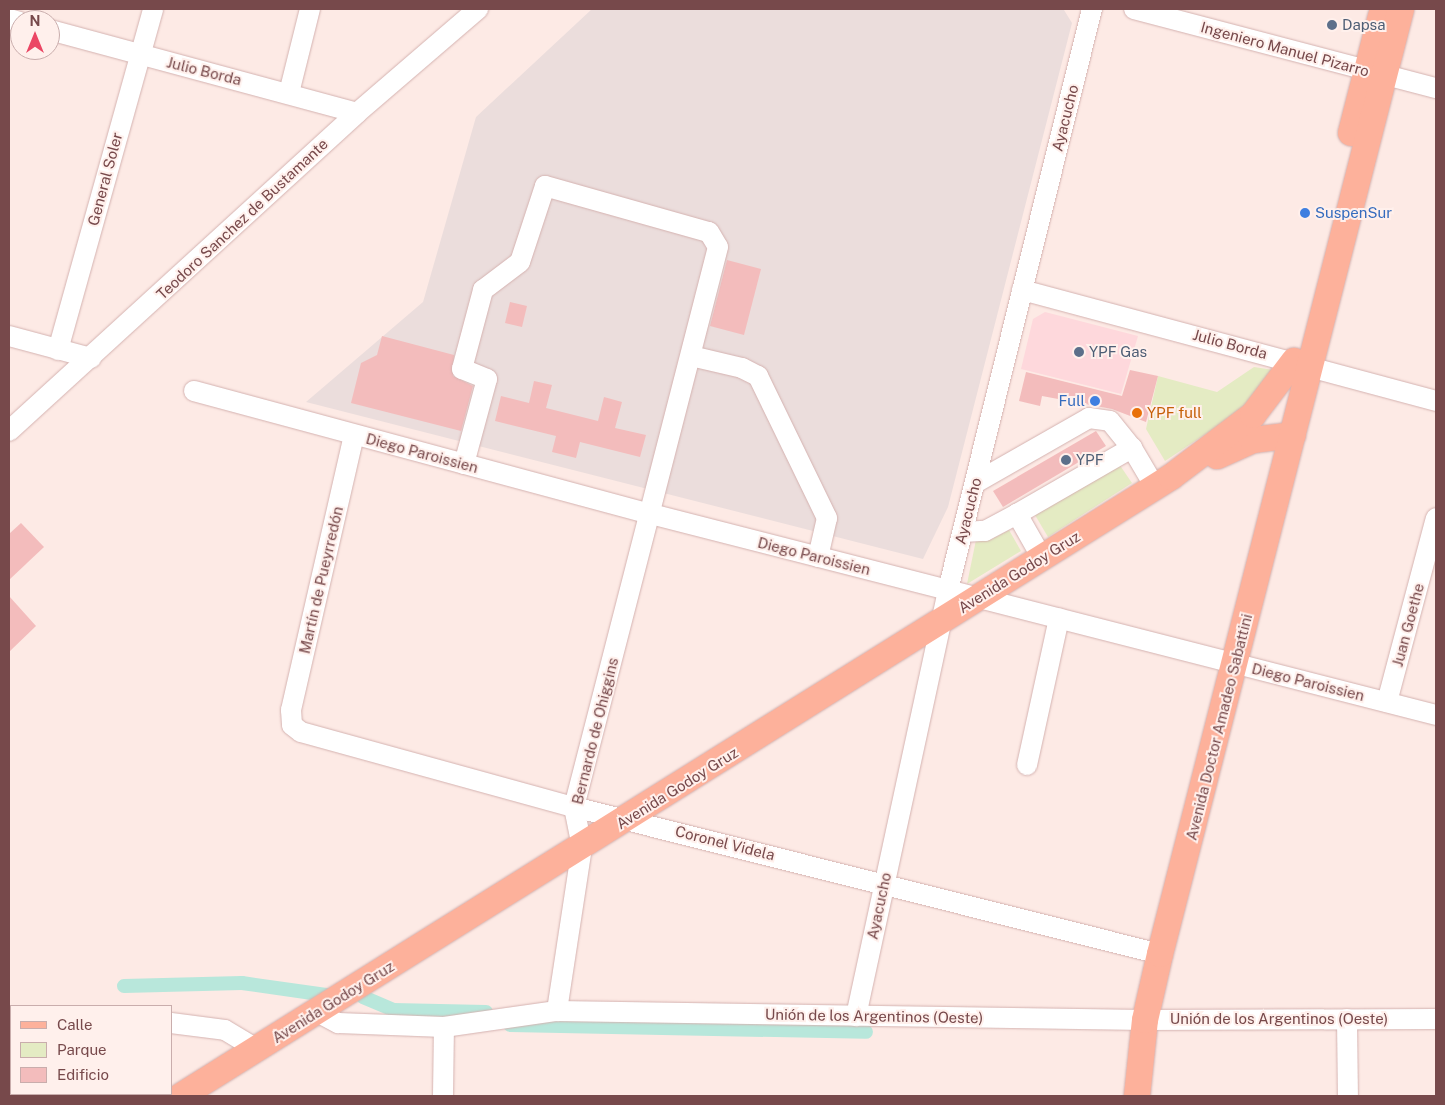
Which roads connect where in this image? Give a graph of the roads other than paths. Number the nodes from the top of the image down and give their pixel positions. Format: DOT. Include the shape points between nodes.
graph roads {
  1 [pos="152,9"];
  2 [pos="310,9"];
  3 [pos="1092,9"];
  4 [pos="1134,9"];
  5 [pos="1383,9"];
  6 [pos="1401,9"];
  7 [pos="473,11"];
  8 [pos="60,33"];
  9 [pos="140,55"];
  10 [pos="1376,73"];
  11 [pos="1436,88"];
  12 [pos="289,93"];
  13 [pos="357,113"];
  14 [pos="1022,290"];
  15 [pos="9,336"];
  16 [pos="58,350"];
  17 [pos="690,356"];
  18 [pos="91,358"];
  19 [pos="1302,363"];
  20 [pos="194,391"];
  21 [pos="1436,401"];
  22 [pos="9,431"];
  23 [pos="1293,435"];
  24 [pos="354,436"];
  25 [pos="1132,448"];
  26 [pos="464,464"];
  27 [pos="1163,482"];
  28 [pos="975,483"];
  29 [pos="650,514"];
  30 [pos="1017,514"];
  31 [pos="1436,518"];
  32 [pos="963,532"];
  33 [pos="818,556"];
  34 [pos="1042,558"];
  35 [pos="948,590"];
  36 [pos="979,597"];
  37 [pos="1059,618"];
  38 [pos="941,622"];
  39 [pos="1235,664"];
  40 [pos="1387,702"];
  41 [pos="1436,715"];
  42 [pos="292,726"];
  43 [pos="1027,765"];
  44 [pos="574,807"];
  45 [pos="627,819"];
  46 [pos="582,847"];
  47 [pos="883,883"];
  48 [pos="1160,954"];
  49 [pos="557,1011"];
  50 [pos="317,1012"];
  51 [pos="856,1016"];
  52 [pos="1347,1019"];
  53 [pos="1436,1019"];
  54 [pos="1145,1020"];
  55 [pos="172,1023"];
  56 [pos="444,1027"];
  57 [pos="257,1049"];
  58 [pos="180,1096"];
  59 [pos="443,1096"];
  60 [pos="1137,1096"];
  61 [pos="1348,1096"];
  1 -- 9 [label="street, General Soler"];
  2 -- 12 [label="street"];
  3 -- 14 [label="street, Ayacucho"];
  4 -- 10 [label="street, Ingeniero Manuel Pizarro"];
  5 -- 10 [label="main road, Avenida Doctor Amadeo Sabattini"];
  6 -- 10 [label="main road, Avenida Doctor Amadeo Sabattini"];
  7 -- 13 [label="street, Teodoro Sanchez de Bustamante"];
  8 -- 9 [label="street, Julio Borda"];
  9 -- 12 [label="street, Julio Borda"];
  9 -- 16 [label="street, General Soler"];
  10 -- 11 [label="street, Ingeniero Manuel Pizarro"];
  10 -- 19 [label="main road, Avenida Doctor Amadeo Sabattini"];
  12 -- 13 [label="street, Julio Borda"];
  13 -- 18 [label="street, Teodoro Sanchez de Bustamante"];
  14 -- 19 [label="street, Julio Borda"];
  14 -- 28 [label="street, Ayacucho"];
  15 -- 16 [label="street"];
  16 -- 18 [label="street"];
  17 -- 26 [label="street, Bernardo de Ohiggins" via="718,247 709,232 545,186 520,262 483,290 462,369 487,379"];
  17 -- 29 [label="street, Bernardo de Ohiggins"];
  17 -- 33 [label="street" via="742,368 758,376 826,518"];
  18 -- 22 [label="street, Teodoro Sanchez de Bustamante"];
  19 -- 21 [label="street, Julio Borda"];
  19 -- 23 [label="main road, Avenida Doctor Amadeo Sabattini"];
  19 -- 27 [label="main road, Avenida Godoy Gruz" via="1253,415"];
  20 -- 24 [label="street, Diego Paroissien"];
  23 -- 27 [label="main road, Avenida Godoy Gruz" via="1252,440"];
  23 -- 39 [label="main road, Avenida Doctor Amadeo Sabattini"];
  24 -- 26 [label="street, Diego Paroissien"];
  24 -- 42 [label="street, Martín de Pueyrredón" via="291,710"];
  25 -- 27 [label="street"];
  25 -- 28 [label="street" via="1110,421 1089,418"];
  25 -- 30 [label="street"];
  26 -- 29 [label="street, Diego Paroissien"];
  27 -- 34 [label="main road, Avenida Godoy Gruz"];
  28 -- 32 [label="street, Ayacucho"];
  29 -- 33 [label="street, Diego Paroissien"];
  29 -- 44 [label="street, Bernardo de Ohiggins"];
  30 -- 32 [label="street" via="985,531"];
  30 -- 34 [label="street"];
  31 -- 40 [label="street, Juan Goethe"];
  32 -- 35 [label="street, Ayacucho"];
  33 -- 35 [label="street, Diego Paroissien"];
  34 -- 36 [label="main road, Avenida Godoy Gruz"];
  35 -- 36 [label="street, Diego Paroissien"];
  35 -- 38 [label="street, Ayacucho"];
  36 -- 37 [label="street, Diego Paroissien"];
  36 -- 38 [label="main road, Avenida Godoy Gruz"];
  37 -- 39 [label="street, Diego Paroissien"];
  37 -- 43 [label="street"];
  38 -- 45 [label="main road, Avenida Godoy Gruz"];
  38 -- 47 [label="street, Ayacucho"];
  39 -- 40 [label="street, Diego Paroissien"];
  39 -- 48 [label="main road, Avenida Doctor Amadeo Sabattini"];
  40 -- 41 [label="street, Diego Paroissien"];
  42 -- 44 [label="street, Coronel Videla" via="301,732"];
  44 -- 45 [label="street, Coronel Videla"];
  44 -- 46 [label="street, Bernardo de Ohiggins"];
  45 -- 46 [label="main road, Avenida Godoy Gruz"];
  45 -- 47 [label="street, Coronel Videla"];
  46 -- 49 [label="street, Bernardo de Ohiggins"];
  46 -- 50 [label="main road, Avenida Godoy Gruz"];
  47 -- 48 [label="street, Coronel Videla"];
  47 -- 51 [label="street, Ayacucho"];
  48 -- 54 [label="main road, Avenida Doctor Amadeo Sabattini"];
  49 -- 51 [label="street, Unión de los Argentinos (Oeste)"];
  49 -- 56 [label="street, Unión de los Argentinos (Oeste)"];
  50 -- 56 [label="street, Unión de los Argentinos (Oeste)" via="338,1023"];
  50 -- 57 [label="main road, Avenida Godoy Gruz"];
  51 -- 54 [label="street, Unión de los Argentinos (Oeste)"];
  52 -- 53 [label="street, Unión de los Argentinos (Oeste)"];
  52 -- 54 [label="street, Unión de los Argentinos (Oeste)"];
  52 -- 61 [label="street"];
  54 -- 60 [label="main road, Avenida Doctor Amadeo Sabattini"];
  55 -- 57 [label="street" via="225,1030"];
  56 -- 59 [label="street"];
  57 -- 58 [label="main road, Avenida Godoy Gruz"];
}
